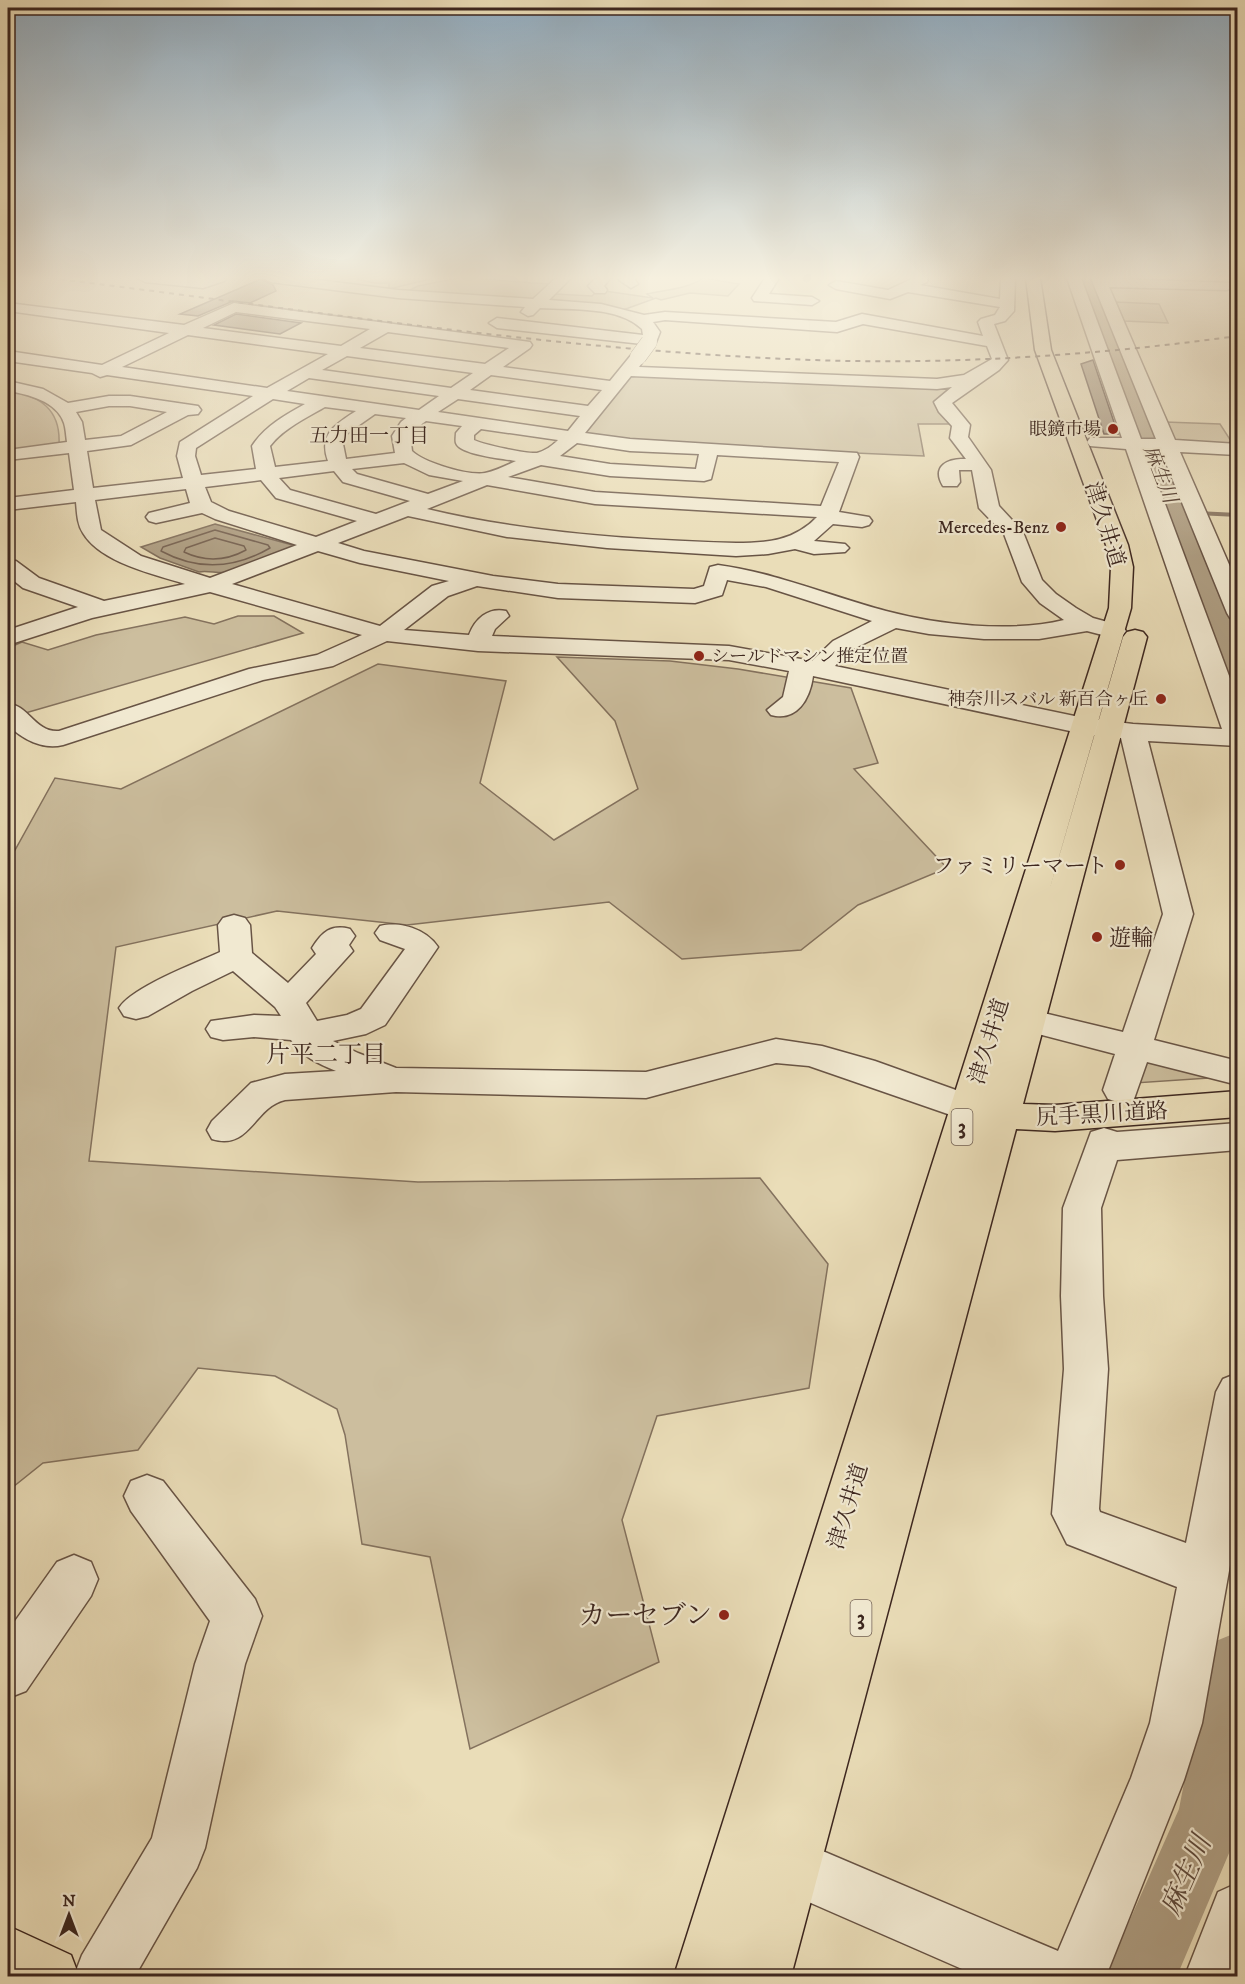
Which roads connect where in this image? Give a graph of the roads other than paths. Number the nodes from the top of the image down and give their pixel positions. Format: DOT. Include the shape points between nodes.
graph roads {
  1 [pos="103,371"];
  2 [pos="108,371"];
  3 [pos="311,371"];
  4 [pos="487,371"];
  5 [pos="493,371"];
  6 [pos="626,371"];
  7 [pos="812,371"];
  8 [pos="985,371"];
  9 [pos="1051,371"];
  10 [pos="1067,371"];
  11 [pos="1109,371"];
  12 [pos="1135,371"];
  13 [pos="307,373"];
  14 [pos="975,378"];
  15 [pos="8,386"];
  16 [pos="613,386"];
  17 [pos="272,393"];
  18 [pos="455,393"];
  19 [pos="64,395"];
  20 [pos="322,401"];
  21 [pos="372,408"];
  22 [pos="185,409"];
  23 [pos="593,412"];
  24 [pos="232,415"];
  25 [pos="422,415"];
  26 [pos="477,423"];
  27 [pos="572,437"];
  28 [pos="1096,442"];
  29 [pos="1136,444"];
  30 [pos="1165,445"];
  31 [pos="77,447"];
  32 [pos="1237,448"];
  33 [pos="709,450"];
  34 [pos="8,455"];
  35 [pos="407,457"];
  36 [pos="538,459"];
  37 [pos="340,465"];
  38 [pos="978,465"];
  39 [pos="268,473"];
  40 [pos="487,480"];
  41 [pos="194,482"];
  42 [pos="950,482"];
  43 [pos="83,495"];
  44 [pos="430,501"];
  45 [pos="8,504"];
  46 [pos="204,506"];
  47 [pos="837,506"];
  48 [pos="409,510"];
  49 [pos="155,516"];
  50 [pos="378,521"];
  51 [pos="862,521"];
  52 [pos="796,542"];
  53 [pos="319,544"];
  54 [pos="838,548"];
  55 [pos="8,566"];
  56 [pos="474,580"];
  57 [pos="31,582"];
  58 [pos="211,585"];
  59 [pos="8,592"];
  60 [pos="104,609"];
  61 [pos="1238,613"];
  62 [pos="498,616"];
  63 [pos="891,621"];
  64 [pos="1100,627"];
  65 [pos="384,634"];
  66 [pos="8,638"];
  67 [pos="478,644"];
  68 [pos="810,668"];
  69 [pos="780,710"];
  70 [pos="10,711"];
  71 [pos="1109,729"];
  72 [pos="78,733"];
  73 [pos="1238,738"];
  74 [pos="63,765"];
  75 [pos="391,933"];
  76 [pos="339,936"];
  77 [pos="288,1000"];
  78 [pos="136,1008"];
  79 [pos="1027,1020"];
  80 [pos="223,1029"];
  81 [pos="306,1034"];
  82 [pos="1135,1047"];
  83 [pos="1238,1073"];
  84 [pos="396,1080"];
  85 [pos="1121,1090"];
  86 [pos="1238,1104"];
  87 [pos="985,1111"];
  88 [pos="225,1130"];
  89 [pos="1238,1136"];
  90 [pos="1238,1392"];
  91 [pos="147,1496"];
  92 [pos="1205,1574"];
  93 [pos="74,1579"];
  94 [pos="8,1673"];
  95 [pos="792,1866"];
  96 [pos="1238,1912"];
  97 [pos="8,1955"];
  98 [pos="50,1977"];
  99 [pos="103,1977"];
  100 [pos="703,1977"];
  101 [pos="761,1977"];
  102 [pos="1046,1977"];
  103 [pos="1077,1977"];
  104 [pos="1214,1977"];
  1 -- 19 [label="street"];
  2 -- 17 [label="street"];
  3 -- 13 [label="street"];
  4 -- 18 [label="street"];
  5 -- 16 [label="street"];
  6 -- 16 [label="street"];
  7 -- 14 [label="street" via="936,384"];
  8 -- 14 [label="street"];
  9 -- 64 [label="main road, 津久井道 / 3" via="1122,567 1121,598"];
  10 -- 28 [label="main road, 津久井道 / 3"];
  11 -- 29 [label="street"];
  12 -- 30 [label="street"];
  13 -- 17 [label="street"];
  13 -- 18 [label="street"];
  14 -- 38 [label="street" via="943,402 961,425 960,441"];
  15 -- 19 [label="street"];
  16 -- 23 [label="street"];
  17 -- 20 [label="street"];
  17 -- 24 [label="street"];
  18 -- 23 [label="street"];
  18 -- 25 [label="street"];
  19 -- 22 [label="street"];
  19 -- 31 [label="street"];
  20 -- 21 [label="street"];
  20 -- 39 [label="street" via="268,437 261,446"];
  21 -- 25 [label="street"];
  21 -- 37 [label="street" via="337,432 333,449"];
  22 -- 24 [label="street"];
  22 -- 31 [label="street" via="125,441"];
  23 -- 27 [label="street"];
  24 -- 41 [label="street" via="188,446 186,456"];
  25 -- 26 [label="street"];
  25 -- 35 [label="street" via="401,436 400,446"];
  26 -- 27 [label="street"];
  26 -- 36 [label="street" via="465,433 465,443 491,453"];
  27 -- 33 [label="street"];
  27 -- 36 [label="street" via="559,450"];
  28 -- 29 [label="street"];
  28 -- 71 [label="main road, 津久井道 / 3" via="1136,546 1143,590 1139,623"];
  29 -- 30 [label="street"];
  29 -- 73 [label="street"];
  30 -- 32 [label="street"];
  30 -- 61 [label="street"];
  31 -- 34 [label="street"];
  31 -- 43 [label="street"];
  33 -- 36 [label="street" via="704,475 610,470"];
  33 -- 47 [label="street" via="850,457"];
  35 -- 37 [label="street"];
  35 -- 40 [label="street" via="436,471"];
  36 -- 40 [label="street"];
  37 -- 39 [label="street"];
  37 -- 44 [label="street" via="350,478"];
  38 -- 42 [label="street" via="949,467"];
  38 -- 64 [label="street" via="986,504 1013,532 1026,568 1041,592"];
  39 -- 41 [label="street"];
  39 -- 50 [label="street" via="275,489 283,495"];
  40 -- 44 [label="street"];
  40 -- 47 [label="street" via="596,498"];
  41 -- 43 [label="street"];
  41 -- 46 [label="street"];
  43 -- 45 [label="street"];
  43 -- 58 [label="street" via="92,532 114,550 133,561"];
  44 -- 48 [label="street"];
  46 -- 49 [label="street"];
  46 -- 53 [label="street"];
  47 -- 51 [label="street"];
  47 -- 52 [label="street" via="817,530"];
  48 -- 50 [label="street"];
  48 -- 52 [label="street" via="490,529 560,538 731,549"];
  50 -- 53 [label="street"];
  52 -- 54 [label="street" via="814,548"];
  53 -- 56 [label="street" via="384,563"];
  53 -- 58 [label="street"];
  55 -- 57 [label="street"];
  56 -- 63 [label="street" via="533,590 695,596 714,590 718,573 739,574 794,580"];
  56 -- 65 [label="street" via="440,591"];
  57 -- 59 [label="street"];
  57 -- 60 [label="street"];
  58 -- 60 [label="street"];
  58 -- 65 [label="street"];
  60 -- 66 [label="street"];
  62 -- 67 [label="street" via="484,626"];
  63 -- 64 [label="street" via="937,618 981,632"];
  63 -- 68 [label="street" via="841,646"];
  64 -- 71 [label="main road, 津久井道 / 3"];
  65 -- 67 [label="street"];
  65 -- 72 [label="street" via="324,661 258,674"];
  67 -- 68 [label="street" via="729,653"];
  68 -- 69 [label="street" via="794,701"];
  68 -- 71 [label="street"];
  70 -- 72 [label="street" via="15,720 42,737 53,740"];
  71 -- 73 [label="street"];
  71 -- 79 [label="main road, 津久井道 / 3"];
  71 -- 82 [label="street" via="1178,914"];
  71 -- 87 [label="main road, 津久井道 / 3"];
  72 -- 74 [label="street" via="79,742 59,755"];
  75 -- 81 [label="street" via="414,940 422,947 373,1017 354,1026"];
  76 -- 77 [label="street" via="328,948 337,951"];
  77 -- 78 [label="street" via="235,941 180,983"];
  77 -- 81 [label="street"];
  79 -- 82 [label="street"];
  79 -- 87 [label="main road, 津久井道 / 3"];
  80 -- 81 [label="street" via="254,1026"];
  81 -- 84 [label="street" via="322,1051"];
  82 -- 83 [label="street"];
  82 -- 85 [label="street"];
  84 -- 87 [label="street" via="646,1085 776,1051 821,1058"];
  84 -- 88 [label="street" via="264,1092"];
  86 -- 87 [label="main road, 尻手黒川道路" via="1055,1118"];
  87 -- 95 [label="main road, 津久井道 / 3"];
  87 -- 100 [label="main road, 津久井道 / 3"];
  89 -- 92 [label="street" via="1103,1145 1082,1208 1086,1369 1075,1514 1084,1528"];
  90 -- 92 [label="street"];
  91 -- 99 [label="street" via="237,1616 220,1664 177,1848"];
  92 -- 103 [label="street" via="1176,1723"];
  93 -- 94 [label="street"];
  95 -- 101 [label="main road, 津久井道 / 3"];
  95 -- 102 [label="street"];
  96 -- 104 [label="street"];
  97 -- 98 [label="main road"];
}
